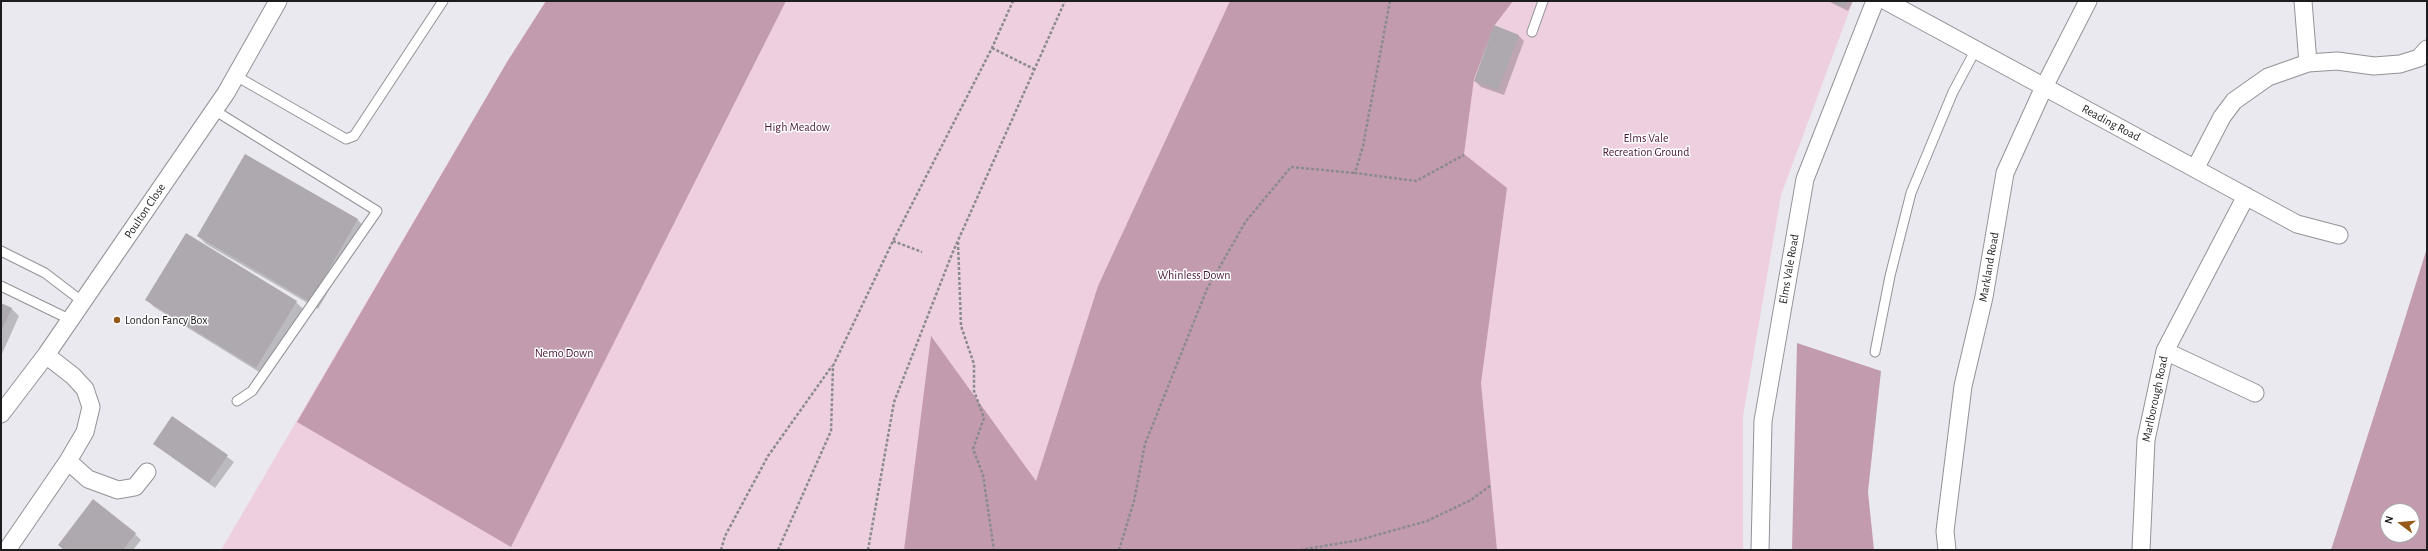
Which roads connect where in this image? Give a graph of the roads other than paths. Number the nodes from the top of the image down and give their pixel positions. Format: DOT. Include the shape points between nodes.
graph roads {
  1 [pos="278,1"];
  2 [pos="443,1"];
  3 [pos="1543,1"];
  4 [pos="1875,1"];
  5 [pos="1886,1"];
  6 [pos="2088,1"];
  7 [pos="2304,1"];
  8 [pos="1532,32"];
  9 [pos="2427,49"];
  10 [pos="1975,51"];
  11 [pos="2308,63"];
  12 [pos="236,76"];
  13 [pos="2044,87"];
  14 [pos="214,110"];
  15 [pos="2196,167"];
  16 [pos="2246,196"];
  17 [pos="2339,235"];
  18 [pos="1,251"];
  19 [pos="1,286"];
  20 [pos="83,302"];
  21 [pos="71,320"];
  22 [pos="2165,351"];
  23 [pos="1874,352"];
  24 [pos="46,355"];
  25 [pos="2255,393"];
  26 [pos="237,402"];
  27 [pos="1,414"];
  28 [pos="68,461"];
  29 [pos="147,472"];
  30 [pos="7,550"];
  31 [pos="1760,550"];
  32 [pos="1947,550"];
  33 [pos="2141,550"];
  1 -- 12 [label="street, Poulton Close"];
  2 -- 12 [label="lane" via="354,136 346,139"];
  3 -- 8 [label="lane"];
  4 -- 31 [label="street, Elms Vale Road" via="1805,179 1763,421"];
  5 -- 10 [label="street, Reading Road"];
  6 -- 13 [label="street, Markland Road"];
  7 -- 11 [label="street"];
  9 -- 11 [label="street" via="2419,58 2400,64 2374,66 2337,61"];
  10 -- 13 [label="street, Reading Road"];
  10 -- 23 [label="lane" via="1953,92 1911,193"];
  11 -- 15 [label="street" via="2268,77 2234,101 2222,117"];
  12 -- 14 [label="street, Poulton Close"];
  13 -- 15 [label="street, Reading Road"];
  13 -- 32 [label="street, Markland Road" via="2006,173 1984,297 1964,386 1946,531"];
  14 -- 20 [label="street, Poulton Close"];
  14 -- 26 [label="lane" via="376,211 252,391"];
  15 -- 16 [label="street, Reading Road"];
  16 -- 17 [label="street, Reading Road" via="2297,224"];
  16 -- 22 [label="street, Marlborough Road"];
  18 -- 20 [label="lane" via="45,273"];
  19 -- 21 [label="lane"];
  20 -- 21 [label="street, Poulton Close"];
  21 -- 24 [label="street, Poulton Close"];
  22 -- 25 [label="street"];
  22 -- 33 [label="street, Marlborough Road" via="2146,440"];
  24 -- 27 [label="street, Poulton Close"];
  24 -- 28 [label="street" via="85,389 91,407 85,432"];
  28 -- 29 [label="street" via="88,479 118,490 135,487"];
  28 -- 30 [label="street"];
}
